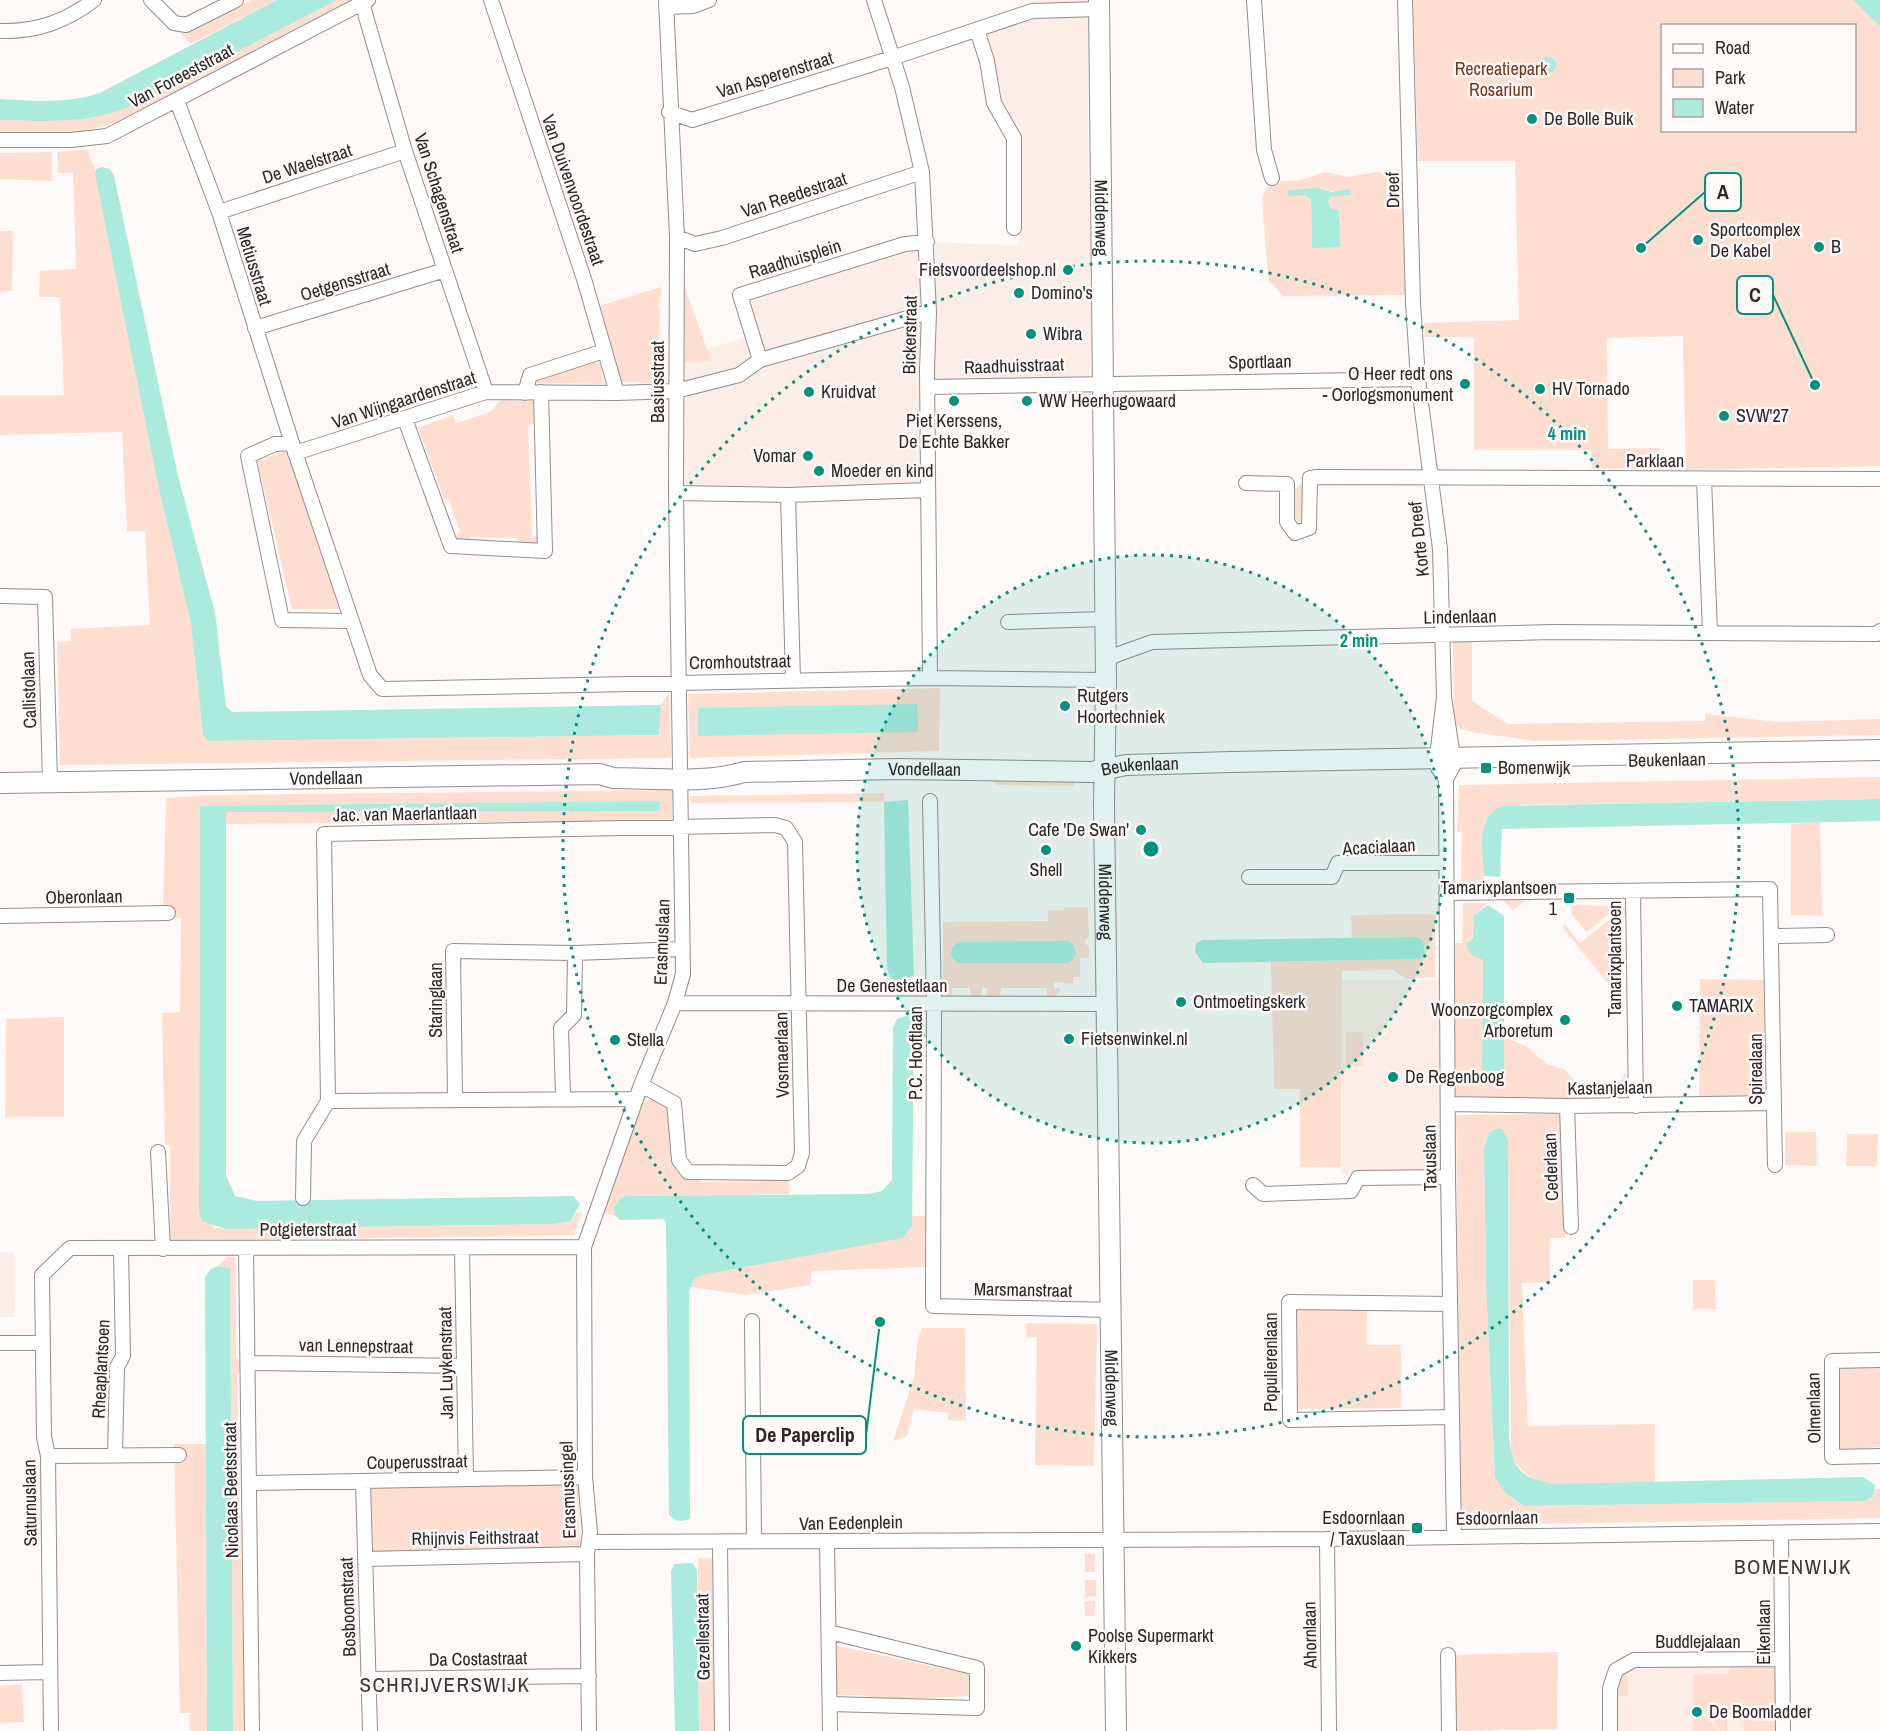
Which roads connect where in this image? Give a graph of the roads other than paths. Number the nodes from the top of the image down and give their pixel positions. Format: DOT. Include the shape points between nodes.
graph roads {
  1 [pos="94,0"];
  2 [pos="151,0"];
  3 [pos="236,0"];
  4 [pos="491,0"];
  5 [pos="709,0"];
  6 [pos="874,0"];
  7 [pos="1254,0"];
  8 [pos="1405,0"];
  9 [pos="365,2"];
  10 [pos="666,4"];
  11 [pos="1099,5"];
  12 [pos="976,30"];
  13 [pos="0,31"];
  14 [pos="892,58"];
  15 [pos="177,101"];
  16 [pos="669,112"];
  17 [pos="0,140"];
  18 [pos="405,151"];
  19 [pos="922,172"];
  20 [pos="1272,178"];
  21 [pos="219,212"];
  22 [pos="1014,228"];
  23 [pos="677,237"];
  24 [pos="927,242"];
  25 [pos="445,270"];
  26 [pos="929,312"];
  27 [pos="255,328"];
  28 [pos="604,351"];
  29 [pos="760,360"];
  30 [pos="1418,379"];
  31 [pos="1103,382"];
  32 [pos="927,387"];
  33 [pos="676,391"];
  34 [pos="486,392"];
  35 [pos="541,392"];
  36 [pos="525,393"];
  37 [pos="617,393"];
  38 [pos="405,419"];
  39 [pos="293,448"];
  40 [pos="1430,477"];
  41 [pos="1310,478"];
  42 [pos="1704,479"];
  43 [pos="1880,479"];
  44 [pos="1246,483"];
  45 [pos="1287,484"];
  46 [pos="927,490"];
  47 [pos="676,493"];
  48 [pos="788,495"];
  49 [pos="0,596"];
  50 [pos="1104,619"];
  51 [pos="351,621"];
  52 [pos="1008,622"];
  53 [pos="1880,631"];
  54 [pos="1710,632"];
  55 [pos="1444,635"];
  56 [pos="1106,659"];
  57 [pos="930,678"];
  58 [pos="793,680"];
  59 [pos="1106,680"];
  60 [pos="681,681"];
  61 [pos="376,686"];
  62 [pos="1880,750"];
  63 [pos="1880,757"];
  64 [pos="1446,764"];
  65 [pos="681,771"];
  66 [pos="1104,771"];
  67 [pos="50,781"];
  68 [pos="0,783"];
  69 [pos="930,801"];
  70 [pos="681,826"];
  71 [pos="1446,863"];
  72 [pos="1249,877"];
  73 [pos="1633,892"];
  74 [pos="1446,893"];
  75 [pos="168,913"];
  76 [pos="0,916"];
  77 [pos="1827,935"];
  78 [pos="1772,936"];
  79 [pos="682,949"];
  80 [pos="575,953"];
  81 [pos="675,1004"];
  82 [pos="799,1004"];
  83 [pos="934,1004"];
  84 [pos="1108,1004"];
  85 [pos="641,1085"];
  86 [pos="454,1098"];
  87 [pos="563,1098"];
  88 [pos="636,1099"];
  89 [pos="328,1101"];
  90 [pos="1774,1103"];
  91 [pos="1448,1104"];
  92 [pos="1568,1106"];
  93 [pos="1636,1106"];
  94 [pos="158,1152"];
  95 [pos="1775,1165"];
  96 [pos="1448,1177"];
  97 [pos="1253,1185"];
  98 [pos="303,1198"];
  99 [pos="1571,1227"];
  100 [pos="584,1247"];
  101 [pos="246,1248"];
  102 [pos="462,1248"];
  103 [pos="121,1249"];
  104 [pos="163,1249"];
  105 [pos="42,1275"];
  106 [pos="1450,1304"];
  107 [pos="933,1306"];
  108 [pos="1112,1310"];
  109 [pos="752,1322"];
  110 [pos="0,1343"];
  111 [pos="42,1343"];
  112 [pos="1880,1360"];
  113 [pos="248,1363"];
  114 [pos="464,1366"];
  115 [pos="1452,1417"];
  116 [pos="115,1455"];
  117 [pos="178,1455"];
  118 [pos="48,1456"];
  119 [pos="1880,1456"];
  120 [pos="585,1477"];
  121 [pos="466,1478"];
  122 [pos="363,1481"];
  123 [pos="250,1483"];
  124 [pos="1880,1532"];
  125 [pos="1781,1533"];
  126 [pos="1454,1537"];
  127 [pos="1327,1539"];
  128 [pos="1114,1540"];
  129 [pos="754,1541"];
  130 [pos="827,1542"];
  131 [pos="720,1543"];
  132 [pos="588,1548"];
  133 [pos="365,1559"];
  134 [pos="829,1632"];
  135 [pos="1448,1654"];
  136 [pos="1782,1659"];
  137 [pos="0,1672"];
  138 [pos="50,1672"];
  139 [pos="589,1676"];
  140 [pos="368,1679"];
  141 [pos="830,1704"];
  142 [pos="51,1731"];
  143 [pos="252,1731"];
  144 [pos="370,1731"];
  145 [pos="589,1731"];
  146 [pos="722,1731"];
  147 [pos="830,1731"];
  148 [pos="1116,1731"];
  149 [pos="1329,1731"];
  150 [pos="1449,1731"];
  151 [pos="1610,1731"];
  152 [pos="1783,1731"];
  1 -- 13 [label="street" via="73,16 41,28"];
  2 -- 3 [label="street" via="180,25 191,24"];
  4 -- 28 [label="street, Van Duivenvoordestraat" via="584,279"];
  5 -- 10 [label="street" via="693,6"];
  6 -- 14 [label="street, Bickerstraat"];
  7 -- 20 [label="street" via="1264,150"];
  8 -- 30 [label="street, Dreef"];
  9 -- 15 [label="street, Van Foreeststraat"];
  9 -- 18 [label="street, Van Schagenstraat"];
  10 -- 16 [label="street, Basiusstraat"];
  11 -- 12 [label="street, Van Asperenstraat" via="1032,11"];
  11 -- 31 [label="street, Middenweg"];
  12 -- 14 [label="street, Van Asperenstraat"];
  12 -- 22 [label="street" via="987,60 994,103 1014,138"];
  14 -- 16 [label="street, Van Asperenstraat" via="692,120"];
  14 -- 19 [label="street, Bickerstraat"];
  15 -- 17 [label="street, Van Foreeststraat" via="107,136"];
  15 -- 21 [label="street, Metiusstraat"];
  16 -- 23 [label="street, Basiusstraat"];
  18 -- 21 [label="street, De Waelstraat"];
  18 -- 25 [label="street, Van Schagenstraat"];
  19 -- 23 [label="street, Van Reedestraat" via="722,238 695,244"];
  19 -- 24 [label="street, Bickerstraat"];
  21 -- 27 [label="street, Metiusstraat"];
  23 -- 33 [label="street, Basiusstraat"];
  24 -- 26 [label="street, Bickerstraat"];
  24 -- 29 [label="street, Raadhuisplein" via="905,244 740,295"];
  25 -- 27 [label="street, Oetgensstraat"];
  25 -- 34 [label="street, Van Schagenstraat"];
  26 -- 29 [label="street"];
  26 -- 32 [label="street, Bickerstraat"];
  27 -- 39 [label="street, Metiusstraat"];
  28 -- 36 [label="street" via="530,375"];
  28 -- 37 [label="street, Van Duivenvoordestraat"];
  29 -- 33 [label="street" via="739,375"];
  30 -- 31 [label="street, Sportlaan"];
  30 -- 40 [label="street, Korte Dreef"];
  31 -- 32 [label="street, Raadhuisstraat"];
  31 -- 50 [label="street, Middenweg"];
  32 -- 46 [label="street, Bickerstraat"];
  33 -- 37 [label="street, Van Wijngaardenstraat"];
  33 -- 47 [label="street, Basiusstraat"];
  34 -- 36 [label="street, Van Wijngaardenstraat"];
  34 -- 38 [label="street, Van Wijngaardenstraat"];
  35 -- 36 [label="street, Van Wijngaardenstraat"];
  35 -- 37 [label="street, Van Wijngaardenstraat"];
  35 -- 38 [label="street" via="544,551 451,546"];
  38 -- 39 [label="street, Van Wijngaardenstraat"];
  39 -- 51 [label="street, Metiusstraat"];
  39 -- 51 [label="street" via="275,444 248,456 282,620"];
  40 -- 41 [label="street, Parklaan"];
  40 -- 42 [label="street, Parklaan"];
  40 -- 55 [label="street, Korte Dreef" via="1440,549"];
  41 -- 45 [label="street, Parklaan"];
  41 -- 45 [label="street" via="1309,528 1294,533 1287,522"];
  42 -- 43 [label="street, Parklaan"];
  42 -- 54 [label="street"];
  44 -- 45 [label="street, Parklaan"];
  46 -- 48 [label="street"];
  46 -- 57 [label="street, Bickerstraat"];
  47 -- 48 [label="street"];
  47 -- 60 [label="street, Basiusstraat"];
  48 -- 58 [label="street"];
  49 -- 67 [label="street, Callistolaan" via="45,597"];
  50 -- 52 [label="street"];
  50 -- 56 [label="street, Middenweg"];
  51 -- 61 [label="street, Metiusstraat"];
  53 -- 54 [label="street, Lindenlaan"];
  54 -- 55 [label="street, Lindenlaan"];
  55 -- 56 [label="street, Lindenlaan" via="1152,642"];
  55 -- 64 [label="street, Korte Dreef"];
  56 -- 59 [label="street, Middenweg"];
  57 -- 58 [label="street, Cromhoutstraat"];
  57 -- 59 [label="street, Cromhoutstraat"];
  58 -- 60 [label="street, Cromhoutstraat"];
  59 -- 66 [label="street, Middenweg"];
  60 -- 61 [label="street, Cromhoutstraat" via="395,691"];
  60 -- 65 [label="street, Basiusstraat"];
  62 -- 64 [label="street, Beukenlaan"];
  63 -- 64 [label="street, Beukenlaan"];
  64 -- 66 [label="street, Beukenlaan" via="1128,777"];
  64 -- 71 [label="street, Taxuslaan"];
  65 -- 66 [label="street, Vondellaan" via="729,766 744,772"];
  65 -- 67 [label="street, Vondellaan" via="652,765 600,774"];
  65 -- 70 [label="street, Erasmuslaan"];
  66 -- 84 [label="street, Middenweg"];
  67 -- 68 [label="street, Vondellaan"];
  69 -- 83 [label="street, P.C. Hooftlaan"];
  70 -- 79 [label="street, Erasmuslaan"];
  70 -- 82 [label="street, Vosmaerlaan" via="786,828 795,842"];
  70 -- 89 [label="street, Jac. van Maerlantlaan" via="324,834"];
  71 -- 72 [label="street, Acacialaan" via="1338,863 1332,877"];
  71 -- 74 [label="street, Taxuslaan"];
  73 -- 74 [label="street, Tamarixplantsoen"];
  73 -- 78 [label="street, Spirealaan" via="1770,889"];
  73 -- 93 [label="street, Tamarixplantsoen"];
  74 -- 91 [label="street, Taxuslaan"];
  75 -- 76 [label="street, Oberonlaan"];
  77 -- 78 [label="street"];
  78 -- 90 [label="street, Spirealaan"];
  79 -- 80 [label="street, Staringlaan"];
  79 -- 81 [label="street, Erasmuslaan" via="682,981"];
  80 -- 86 [label="street, Staringlaan" via="453,951"];
  80 -- 87 [label="street" via="574,1015 561,1028"];
  81 -- 82 [label="street, De Genestetlaan"];
  81 -- 85 [label="street, Erasmuslaan"];
  82 -- 83 [label="street, De Genestetlaan"];
  82 -- 85 [label="street, Vosmaerlaan" via="802,1153 798,1166 788,1173 688,1172 679,1160 674,1103"];
  83 -- 84 [label="street, De Genestetlaan"];
  83 -- 107 [label="street, P.C. Hooftlaan"];
  84 -- 108 [label="street, Middenweg"];
  85 -- 88 [label="street, Erasmuslaan"];
  86 -- 87 [label="street"];
  86 -- 89 [label="street"];
  87 -- 88 [label="street"];
  88 -- 100 [label="street, Erasmuslaan"];
  89 -- 98 [label="street" via="304,1141"];
  90 -- 93 [label="street, Kastanjelaan"];
  90 -- 95 [label="street, Spirealaan"];
  91 -- 92 [label="street, Kastanjelaan"];
  91 -- 96 [label="street, Taxuslaan"];
  92 -- 93 [label="street, Kastanjelaan"];
  92 -- 99 [label="street, Cederlaan"];
  94 -- 104 [label="street"];
  96 -- 97 [label="street" via="1358,1179 1352,1191 1263,1194"];
  96 -- 106 [label="street, Taxuslaan"];
  100 -- 102 [label="street, Potgieterstraat"];
  100 -- 120 [label="street, Erasmussingel"];
  101 -- 102 [label="street, Potgieterstraat"];
  101 -- 104 [label="street, Potgieterstraat"];
  101 -- 113 [label="street, Nicolaas Beetsstraat"];
  102 -- 114 [label="street, Jan Luykenstraat"];
  103 -- 104 [label="street, Potgieterstraat"];
  103 -- 105 [label="street, Potgieterstraat" via="70,1248"];
  103 -- 116 [label="street, Rheaplantsoen" via="123,1356 117,1367"];
  105 -- 111 [label="street, Saturnuslaan"];
  106 -- 115 [label="street, Taxuslaan"];
  106 -- 115 [label="street, Populierenlaan" via="1289,1302 1290,1420"];
  107 -- 108 [label="street, Marsmanstraat"];
  108 -- 128 [label="street, Middenweg"];
  109 -- 129 [label="street"];
  110 -- 111 [label="street"];
  111 -- 118 [label="street, Saturnuslaan"];
  112 -- 119 [label="street, Olmenlaan" via="1832,1361 1833,1457"];
  113 -- 114 [label="street, van Lennepstraat"];
  113 -- 123 [label="street, Nicolaas Beetsstraat"];
  114 -- 121 [label="street, Jan Luykenstraat"];
  115 -- 126 [label="street, Taxuslaan"];
  116 -- 117 [label="street"];
  116 -- 118 [label="street"];
  118 -- 138 [label="street, Saturnuslaan"];
  120 -- 121 [label="street, Couperusstraat"];
  120 -- 132 [label="street, Erasmussingel"];
  121 -- 122 [label="street, Couperusstraat"];
  122 -- 123 [label="street, Couperusstraat"];
  122 -- 133 [label="street, Bosboomstraat"];
  123 -- 143 [label="street, Nicolaas Beetsstraat"];
  124 -- 125 [label="street, Esdoornlaan"];
  125 -- 126 [label="street, Esdoornlaan"];
  125 -- 136 [label="street, Eikenlaan"];
  126 -- 127 [label="street, Esdoornlaan"];
  127 -- 128 [label="street, Esdoornlaan"];
  127 -- 149 [label="street, Ahornlaan"];
  128 -- 130 [label="street, Van Eedenplein"];
  128 -- 148 [label="street, Middenweg"];
  129 -- 130 [label="street, Van Eedenplein"];
  129 -- 131 [label="street, Van Eedenplein"];
  130 -- 134 [label="street"];
  131 -- 132 [label="street, Van Eedenplein"];
  131 -- 146 [label="street, Gezellestraat"];
  132 -- 133 [label="street, Rhijnvis Feithstraat"];
  132 -- 139 [label="street, Erasmussingel"];
  133 -- 140 [label="street, Bosboomstraat"];
  134 -- 141 [label="street"];
  134 -- 141 [label="street" via="977,1668 977,1708"];
  135 -- 150 [label="street"];
  136 -- 151 [label="street, Buddlejalaan" via="1634,1660 1616,1670 1610,1688"];
  136 -- 152 [label="street, Eikenlaan"];
  137 -- 138 [label="street"];
  138 -- 142 [label="street, Saturnuslaan"];
  139 -- 140 [label="street, Da Costastraat"];
  139 -- 145 [label="street, Erasmussingel"];
  140 -- 144 [label="street, Bosboomstraat"];
  141 -- 147 [label="street"];
}
